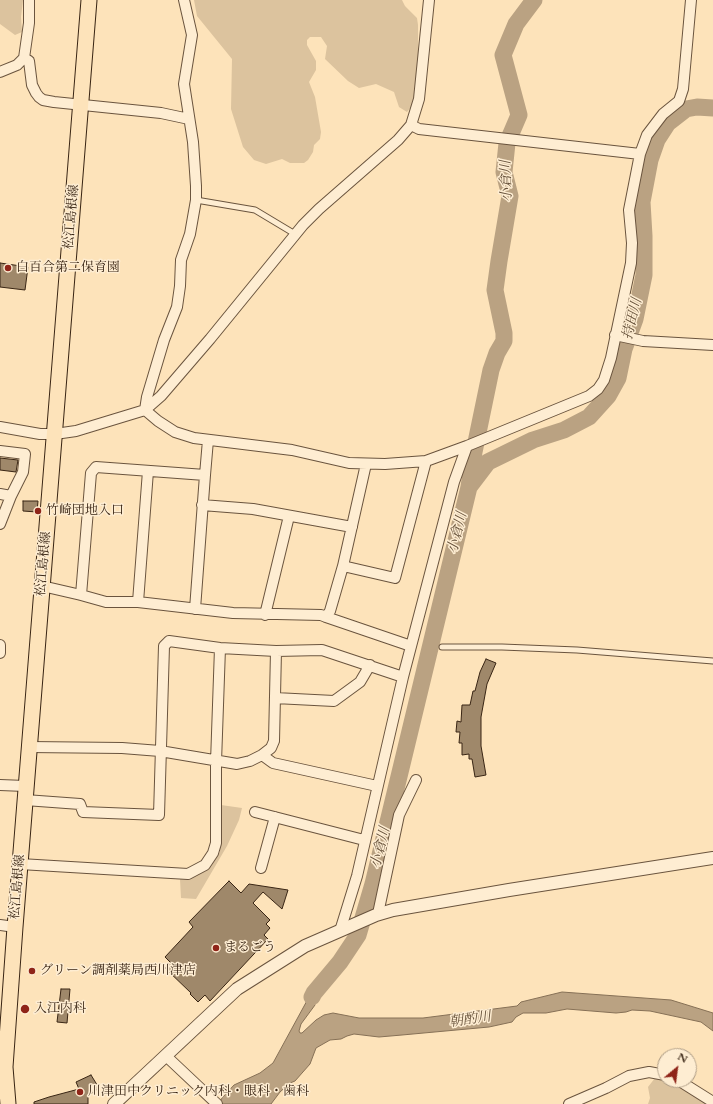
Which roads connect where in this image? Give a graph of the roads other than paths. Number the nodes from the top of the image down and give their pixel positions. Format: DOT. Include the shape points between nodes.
graph roads {
  1 [pos="29,0"];
  2 [pos="90,0"];
  3 [pos="184,0"];
  4 [pos="429,0"];
  5 [pos="691,0"];
  6 [pos="24,58"];
  7 [pos="0,72"];
  8 [pos="81,105"];
  9 [pos="189,119"];
  10 [pos="412,125"];
  11 [pos="640,154"];
  12 [pos="196,200"];
  13 [pos="295,234"];
  14 [pos="617,335"];
  15 [pos="713,345"];
  16 [pos="145,410"];
  17 [pos="0,427"];
  18 [pos="55,434"];
  19 [pos="208,440"];
  20 [pos="469,445"];
  21 [pos="0,451"];
  22 [pos="426,461"];
  23 [pos="366,464"];
  24 [pos="148,471"];
  25 [pos="205,475"];
  26 [pos="0,494"];
  27 [pos="11,496"];
  28 [pos="202,505"];
  29 [pos="289,516"];
  30 [pos="0,524"];
  31 [pos="352,527"];
  32 [pos="343,566"];
  33 [pos="42,586"];
  34 [pos="81,595"];
  35 [pos="138,602"];
  36 [pos="194,608"];
  37 [pos="265,615"];
  38 [pos="326,617"];
  39 [pos="0,645"];
  40 [pos="411,646"];
  41 [pos="442,647"];
  42 [pos="220,648"];
  43 [pos="276,651"];
  44 [pos="0,653"];
  45 [pos="713,661"];
  46 [pos="370,665"];
  47 [pos="403,677"];
  48 [pos="275,698"];
  49 [pos="29,747"];
  50 [pos="160,752"];
  51 [pos="262,755"];
  52 [pos="216,762"];
  53 [pos="416,780"];
  54 [pos="0,785"];
  55 [pos="377,786"];
  56 [pos="25,793"];
  57 [pos="255,812"];
  58 [pos="275,817"];
  59 [pos="364,840"];
  60 [pos="713,858"];
  61 [pos="20,864"];
  62 [pos="261,868"];
  63 [pos="378,912"];
  64 [pos="0,925"];
  65 [pos="15,926"];
  66 [pos="344,929"];
  67 [pos="166,1056"];
  68 [pos="3,1067"];
  69 [pos="657,1074"];
  70 [pos="691,1088"];
  71 [pos="215,1102"];
  72 [pos="713,1102"];
  73 [pos="8,1104"];
  74 [pos="114,1104"];
  75 [pos="569,1104"];
  1 -- 6 [label="street"];
  2 -- 8 [label="main road, 松江島根線"];
  3 -- 9 [label="street" via="192,35 184,84"];
  4 -- 10 [label="street" via="419,98"];
  5 -- 11 [label="street" via="683,89 679,102 663,114 647,134"];
  6 -- 7 [label="street" via="17,66"];
  6 -- 8 [label="street" via="29,61 32,85 39,97 49,101"];
  8 -- 9 [label="street" via="161,113"];
  8 -- 18 [label="main road, 松江島根線"];
  9 -- 12 [label="street" via="196,168"];
  10 -- 11 [label="street" via="419,129"];
  10 -- 13 [label="street"];
  11 -- 14 [label="street" via="629,210 631,263"];
  12 -- 13 [label="lane" via="254,210"];
  12 -- 16 [label="street" via="190,234 181,260 177,307 164,340"];
  13 -- 16 [label="street" via="169,388"];
  14 -- 15 [label="street" via="640,340"];
  14 -- 20 [label="street" via="604,380 590,396"];
  16 -- 18 [label="street"];
  16 -- 19 [label="street" via="175,432"];
  17 -- 18 [label="street"];
  18 -- 33 [label="main road, 松江島根線"];
  19 -- 23 [label="street" via="292,450 349,464"];
  19 -- 25 [label="street"];
  20 -- 22 [label="street"];
  20 -- 40 [label="street" via="454,482"];
  21 -- 27 [label="street" via="25,454 23,472"];
  22 -- 23 [label="street"];
  22 -- 32 [label="street" via="395,578"];
  23 -- 31 [label="street"];
  24 -- 25 [label="street"];
  24 -- 34 [label="street" via="96,467 91,473"];
  24 -- 35 [label="street"];
  25 -- 28 [label="street"];
  26 -- 27 [label="street"];
  27 -- 30 [label="street"];
  28 -- 29 [label="street" via="253,509"];
  28 -- 36 [label="street"];
  29 -- 31 [label="street"];
  29 -- 37 [label="street"];
  31 -- 32 [label="street"];
  32 -- 38 [label="street"];
  33 -- 34 [label="street"];
  33 -- 49 [label="main road, 松江島根線"];
  34 -- 35 [label="street" via="106,602"];
  35 -- 36 [label="street"];
  36 -- 37 [label="street"];
  37 -- 38 [label="street"];
  38 -- 40 [label="street"];
  39 -- 44 [label="street"];
  40 -- 47 [label="street"];
  41 -- 45 [label="lane" via="577,650"];
  42 -- 43 [label="street"];
  42 -- 50 [label="street" via="169,641 164,646"];
  42 -- 52 [label="street"];
  43 -- 46 [label="street" via="322,650"];
  43 -- 48 [label="street"];
  46 -- 47 [label="street"];
  46 -- 48 [label="street" via="360,682 334,701"];
  47 -- 55 [label="street"];
  48 -- 51 [label="street" via="274,741 271,748"];
  49 -- 50 [label="street" via="122,748"];
  49 -- 56 [label="main road, 松江島根線"];
  50 -- 52 [label="street"];
  50 -- 56 [label="street" via="159,815 83,812 80,804"];
  51 -- 52 [label="street" via="237,764"];
  51 -- 55 [label="street" via="274,762"];
  52 -- 61 [label="street" via="216,843 205,866 188,874"];
  53 -- 63 [label="street" via="399,815"];
  54 -- 56 [label="street"];
  55 -- 59 [label="street"];
  56 -- 61 [label="main road, 松江島根線"];
  57 -- 58 [label="street"];
  58 -- 59 [label="street"];
  58 -- 62 [label="street"];
  59 -- 66 [label="street"];
  60 -- 63 [label="street"];
  61 -- 65 [label="main road, 松江島根線"];
  63 -- 66 [label="street"];
  64 -- 65 [label="street"];
  65 -- 68 [label="main road, 松江島根線"];
  66 -- 67 [label="street" via="305,946 237,989"];
  67 -- 71 [label="street"];
  67 -- 74 [label="street"];
  68 -- 73 [label="main road, 松江島根線"];
  69 -- 75 [label="street" via="649,1072 629,1076"];
  70 -- 72 [label="street"];
}
